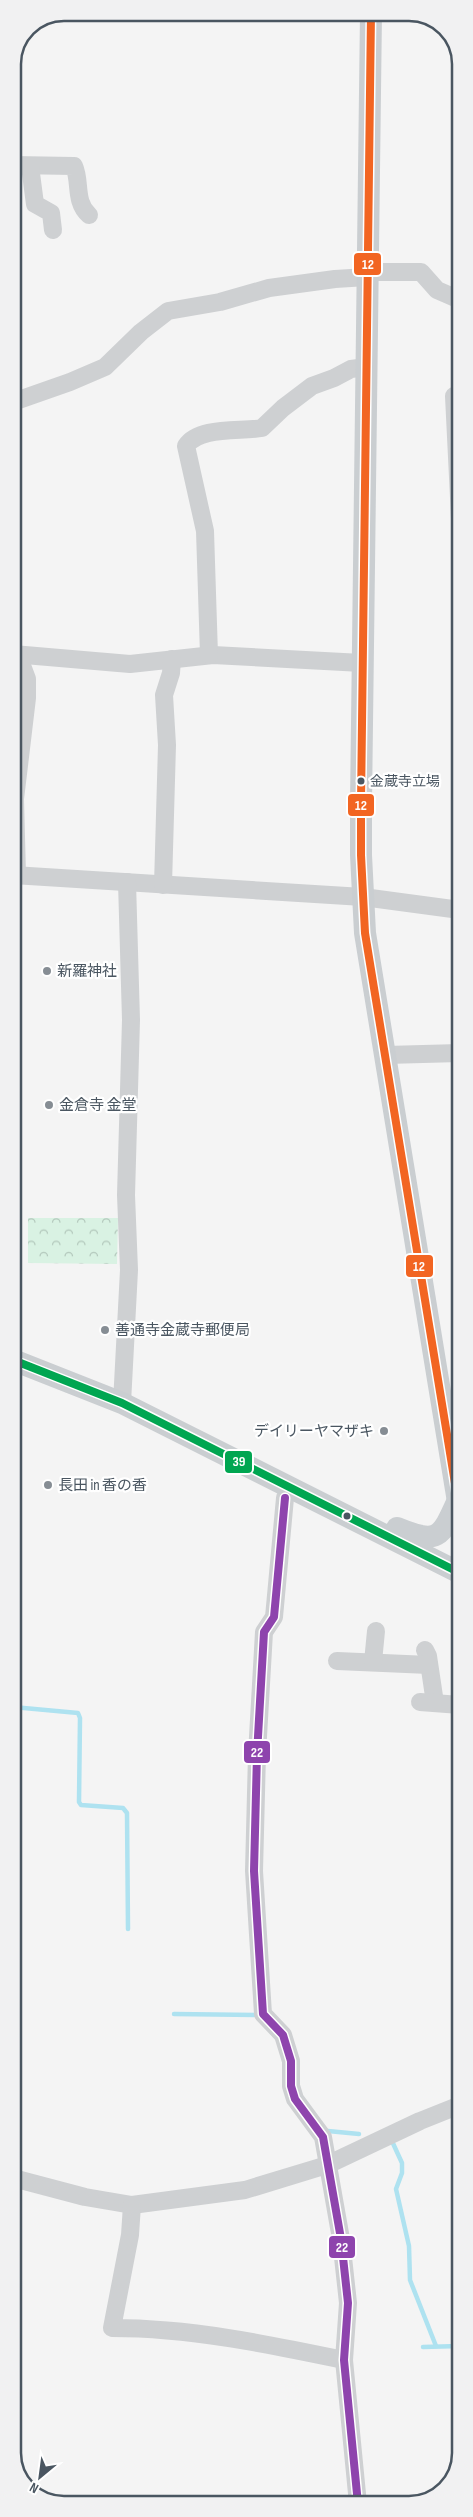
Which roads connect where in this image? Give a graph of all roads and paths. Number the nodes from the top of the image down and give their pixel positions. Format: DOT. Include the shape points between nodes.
graph roads {
  1 [pos="371,21"];
  2 [pos="21,165"];
  3 [pos="89,215"];
  4 [pos="53,230"];
  5 [pos="367,275"];
  6 [pos="451,296"];
  7 [pos="366,367"];
  8 [pos="21,399"];
  9 [pos="21,655"];
  10 [pos="210,655"];
  11 [pos="172,659"];
  12 [pos="362,663"];
  13 [pos="21,667"];
  14 [pos="21,746"];
  15 [pos="21,875"];
  16 [pos="127,882"];
  17 [pos="163,885"];
  18 [pos="363,898"];
  19 [pos="451,909"];
  20 [pos="451,1053"];
  21 [pos="386,1055"];
  22 [pos="22,1363"];
  23 [pos="122,1403"];
  24 [pos="452,1461"];
  25 [pos="285,1498"];
  26 [pos="325,1505"];
  27 [pos="452,1518"];
  28 [pos="452,1559"];
  29 [pos="440,1562"];
  30 [pos="452,1568"];
  31 [pos="376,1631"];
  32 [pos="337,1661"];
  33 [pos="373,1662"];
  34 [pos="452,1704"];
  35 [pos="452,2108"];
  36 [pos="328,2165"];
  37 [pos="22,2180"];
  38 [pos="132,2205"];
  39 [pos="344,2360"];
  40 [pos="357,2495"];
  1 -- 5 [label="main road"];
  2 -- 3 [label="street" via="74,166 78,173 76,183 81,204"];
  2 -- 4 [label="street" via="35,204 51,213"];
  5 -- 6 [label="street" via="421,272 437,290"];
  5 -- 7 [label="main road"];
  5 -- 8 [label="street" via="270,288 168,312 141,332 105,367"];
  7 -- 10 [label="street" via="352,369 312,386 262,428 220,430 190,440 186,446 205,531"];
  7 -- 12 [label="main road"];
  9 -- 11 [label="street" via="130,664"];
  10 -- 11 [label="street"];
  10 -- 12 [label="street"];
  11 -- 17 [label="street" via="164,695 167,745"];
  12 -- 18 [label="main road" via="360,812"];
  13 -- 14 [label="street" via="27,679"];
  15 -- 16 [label="street"];
  16 -- 17 [label="street"];
  16 -- 23 [label="street" via="131,1020 126,1195 129,1270"];
  17 -- 18 [label="street"];
  18 -- 19 [label="street"];
  18 -- 21 [label="main road" via="365,933"];
  20 -- 21 [label="street"];
  21 -- 24 [label="main road"];
  22 -- 23 [label="main road"];
  23 -- 26 [label="main road"];
  25 -- 36 [label="street" via="274,1617 264,1632 257,1754 254,1872 263,2014 283,2036 291,2061 294,2099 323,2137"];
  26 -- 27 [label="main road" via="347,1507 429,1538 439,1535"];
  26 -- 29 [label="main road"];
  28 -- 29 [label="main road"];
  29 -- 30 [label="main road"];
  31 -- 33 [label="street"];
  32 -- 33 [label="street"];
  33 -- 34 [label="street" via="427,1658 427,1702"];
  35 -- 36 [label="street"];
  36 -- 38 [label="street" via="245,2190"];
  36 -- 39 [label="street" via="348,2303"];
  37 -- 38 [label="street"];
  38 -- 39 [label="street" via="130,2235 112,2328 157,2328 248,2340"];
  39 -- 40 [label="street"];
}
